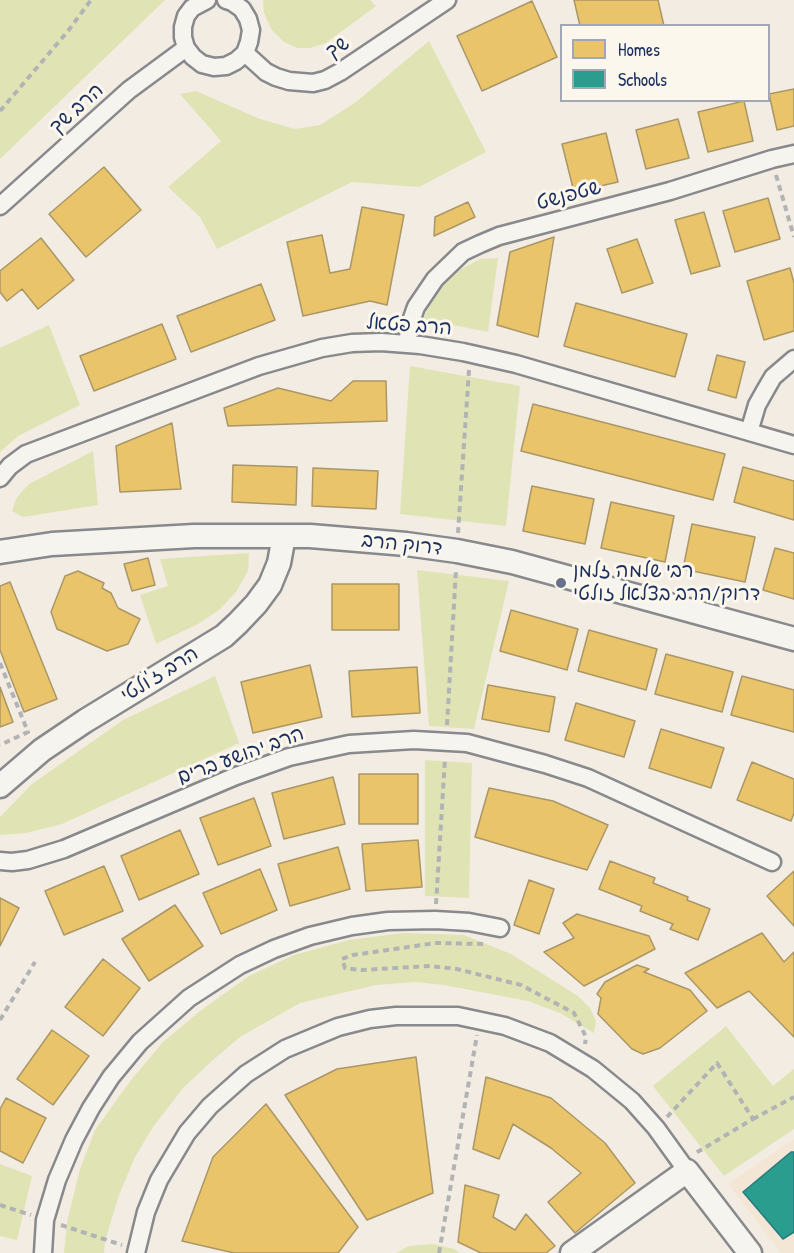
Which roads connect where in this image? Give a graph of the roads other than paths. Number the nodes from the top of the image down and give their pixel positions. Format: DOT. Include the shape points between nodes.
graph roads {
  1 [pos="207,0"];
  2 [pos="447,0"];
  3 [pos="231,1"];
  4 [pos="186,48"];
  5 [pos="244,53"];
  6 [pos="794,154"];
  7 [pos="0,206"];
  8 [pos="407,344"];
  9 [pos="794,359"];
  10 [pos="749,432"];
  11 [pos="794,445"];
  12 [pos="0,478"];
  13 [pos="284,536"];
  14 [pos="0,552"];
  15 [pos="794,639"];
  16 [pos="2,782"];
  17 [pos="0,861"];
  18 [pos="772,862"];
  19 [pos="500,928"];
  20 [pos="684,1166"];
  21 [pos="136,1251"];
  22 [pos="43,1253"];
  23 [pos="572,1253"];
  24 [pos="750,1253"];
  1 -- 4 [label="street" via="186,16"];
  2 -- 5 [label="street, שך" via="325,80 313,83 276,77"];
  3 -- 5 [label="street" via="242,9 251,30"];
  4 -- 5 [label="street" via="202,64 214,67 226,66"];
  4 -- 7 [label="street, הרב שך" via="129,90"];
  6 -- 8 [label="street, שטפנשט" via="499,236 463,252 435,279 416,307"];
  8 -- 10 [label="street, הרב פטאל" via="516,364"];
  8 -- 12 [label="street, הרב פטאל" via="352,343 259,366 26,454"];
  9 -- 10 [label="street" via="766,388"];
  10 -- 11 [label="street, הרב פטאל"];
  13 -- 14 [label="street, דרוק הרב" via="88,541"];
  13 -- 15 [label="street, דרוק הרב" via="396,543 512,562"];
  13 -- 16 [label="street, הרב ז'ולטי" via="270,585 224,636 42,750"];
  17 -- 18 [label="street, הרב יהושע ברים" via="27,860 64,849 236,776 289,758 349,744 446,741 504,752 588,778"];
  19 -- 22 [label="street" via="435,920 352,926 274,949 240,965 189,998 140,1042 96,1100 57,1180 45,1220"];
  20 -- 21 [label="street" via="656,1128 620,1090 581,1060 530,1035 479,1020 433,1014 370,1019 310,1037 266,1060 226,1091 187,1133 159,1180"];
  20 -- 23 [label="street"];
  20 -- 24 [label="street"];
}
